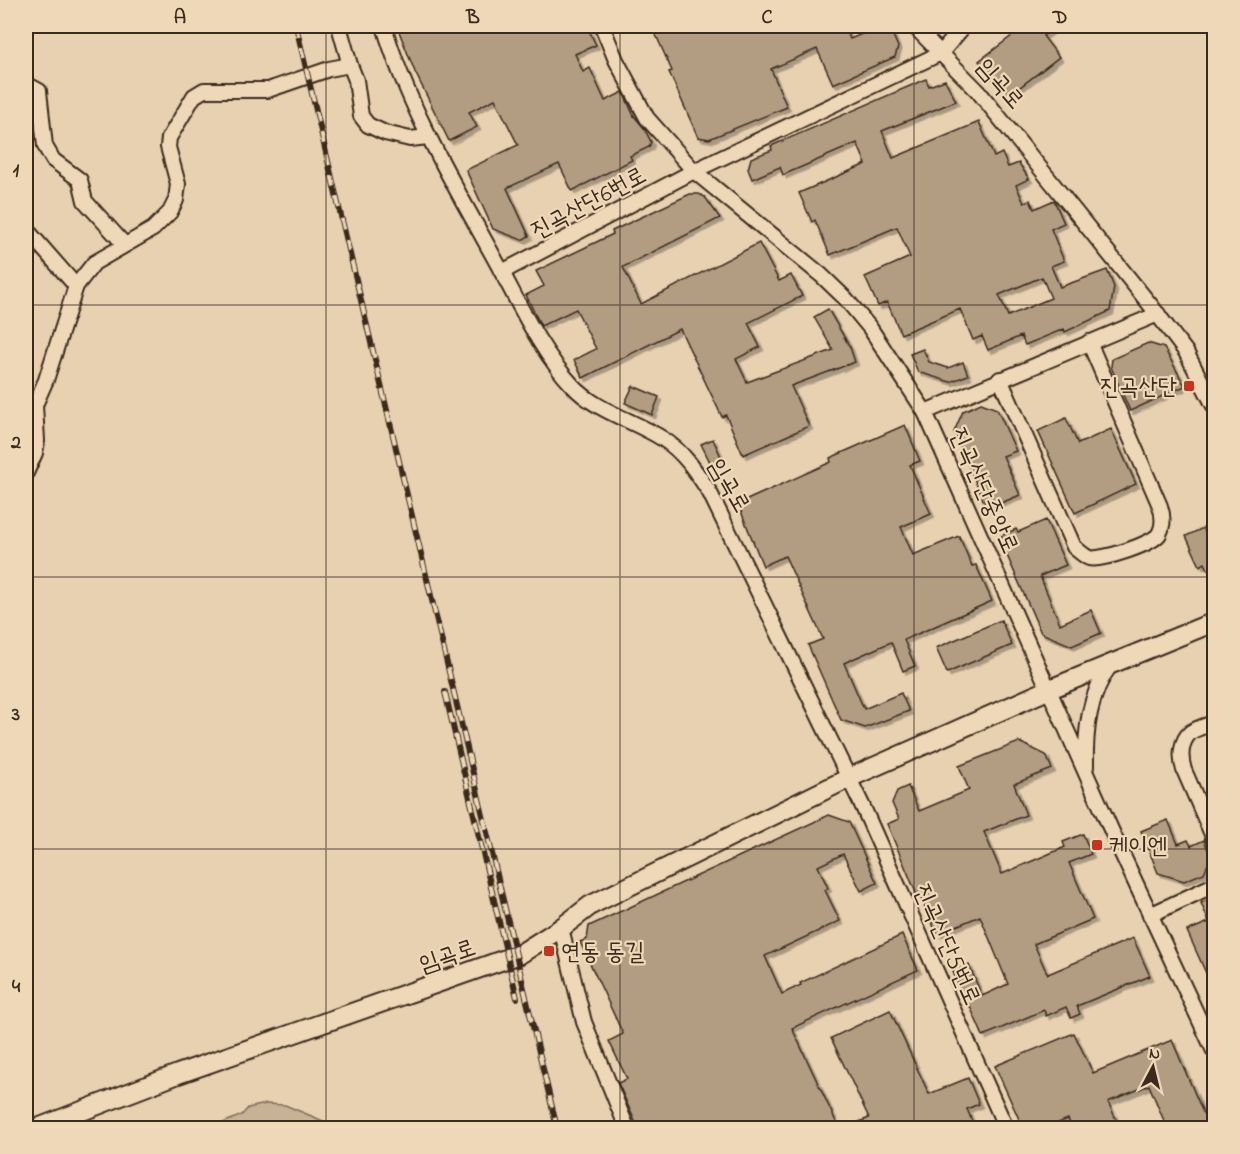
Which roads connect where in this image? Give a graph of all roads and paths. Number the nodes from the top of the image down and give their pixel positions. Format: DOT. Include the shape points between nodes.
graph roads {
  1 [pos="339,26"];
  2 [pos="384,26"];
  3 [pos="602,26"];
  4 [pos="914,26"];
  5 [pos="964,26"];
  6 [pos="941,53"];
  7 [pos="350,66"];
  8 [pos="26,84"];
  9 [pos="428,136"];
  10 [pos="694,171"];
  11 [pos="26,229"];
  12 [pos="124,244"];
  13 [pos="502,272"];
  14 [pos="76,286"];
  15 [pos="1158,314"];
  16 [pos="1089,342"];
  17 [pos="1000,379"];
  18 [pos="1215,406"];
  19 [pos="925,412"];
  20 [pos="26,473"];
  21 [pos="1215,622"];
  22 [pos="1111,664"];
  23 [pos="1050,689"];
  24 [pos="1215,723"];
  25 [pos="1086,775"];
  26 [pos="849,778"];
  27 [pos="1215,839"];
  28 [pos="1215,885"];
  29 [pos="1150,915"];
  30 [pos="561,928"];
  31 [pos="1215,1051"];
  32 [pos="47,1127"];
  33 [pos="627,1128"];
  34 [pos="1005,1128"];
  1 -- 7 [label="street"];
  2 -- 9 [label="street"];
  3 -- 10 [label="street, 진곡산단중앙로" via="647,118"];
  4 -- 6 [label="street"];
  5 -- 6 [label="street, 진곡산단6번로"];
  6 -- 10 [label="street, 진곡산단6번로"];
  6 -- 15 [label="street, 임곡로" via="978,91"];
  7 -- 9 [label="street" via="361,116 368,125 410,139"];
  7 -- 12 [label="street" via="329,69 268,90 204,90 194,96 169,138 178,184 177,200 153,229"];
  8 -- 12 [label="street" via="39,91 45,146 53,160 81,180 85,201"];
  9 -- 13 [label="street"];
  10 -- 13 [label="street, 진곡산단6번로"];
  10 -- 19 [label="street, 진곡산단중앙로" via="846,299 870,328"];
  11 -- 14 [label="street"];
  12 -- 14 [label="street" via="94,263"];
  13 -- 26 [label="street, 임곡로" via="546,353 574,388 665,440 690,463 710,493"];
  14 -- 20 [label="street" via="35,405 37,441"];
  15 -- 16 [label="street"];
  15 -- 18 [label="street, 임곡로" via="1186,352"];
  16 -- 17 [label="street"];
  16 -- 17 [label="street" via="1160,506 1162,526 1154,540 1096,558 1088,558 1074,547"];
  17 -- 19 [label="street"];
  19 -- 23 [label="street, 진곡산단중앙로"];
  21 -- 22 [label="main road, 임곡로"];
  22 -- 23 [label="main road, 임곡로"];
  22 -- 25 [label="street" via="1100,682 1088,720"];
  23 -- 25 [label="street, 진곡산단중앙로"];
  23 -- 26 [label="main road, 임곡로"];
  24 -- 27 [label="street" via="1191,732 1184,742 1181,759"];
  25 -- 29 [label="street, 진곡산단중앙로"];
  26 -- 30 [label="main road, 임곡로" via="601,900"];
  26 -- 34 [label="street, 진곡산단5번로"];
  28 -- 29 [label="street"];
  29 -- 31 [label="street, 진곡산단중앙로"];
  30 -- 32 [label="main road, 임곡로" via="520,954 178,1074"];
  30 -- 33 [label="street" via="584,1022"];
}
